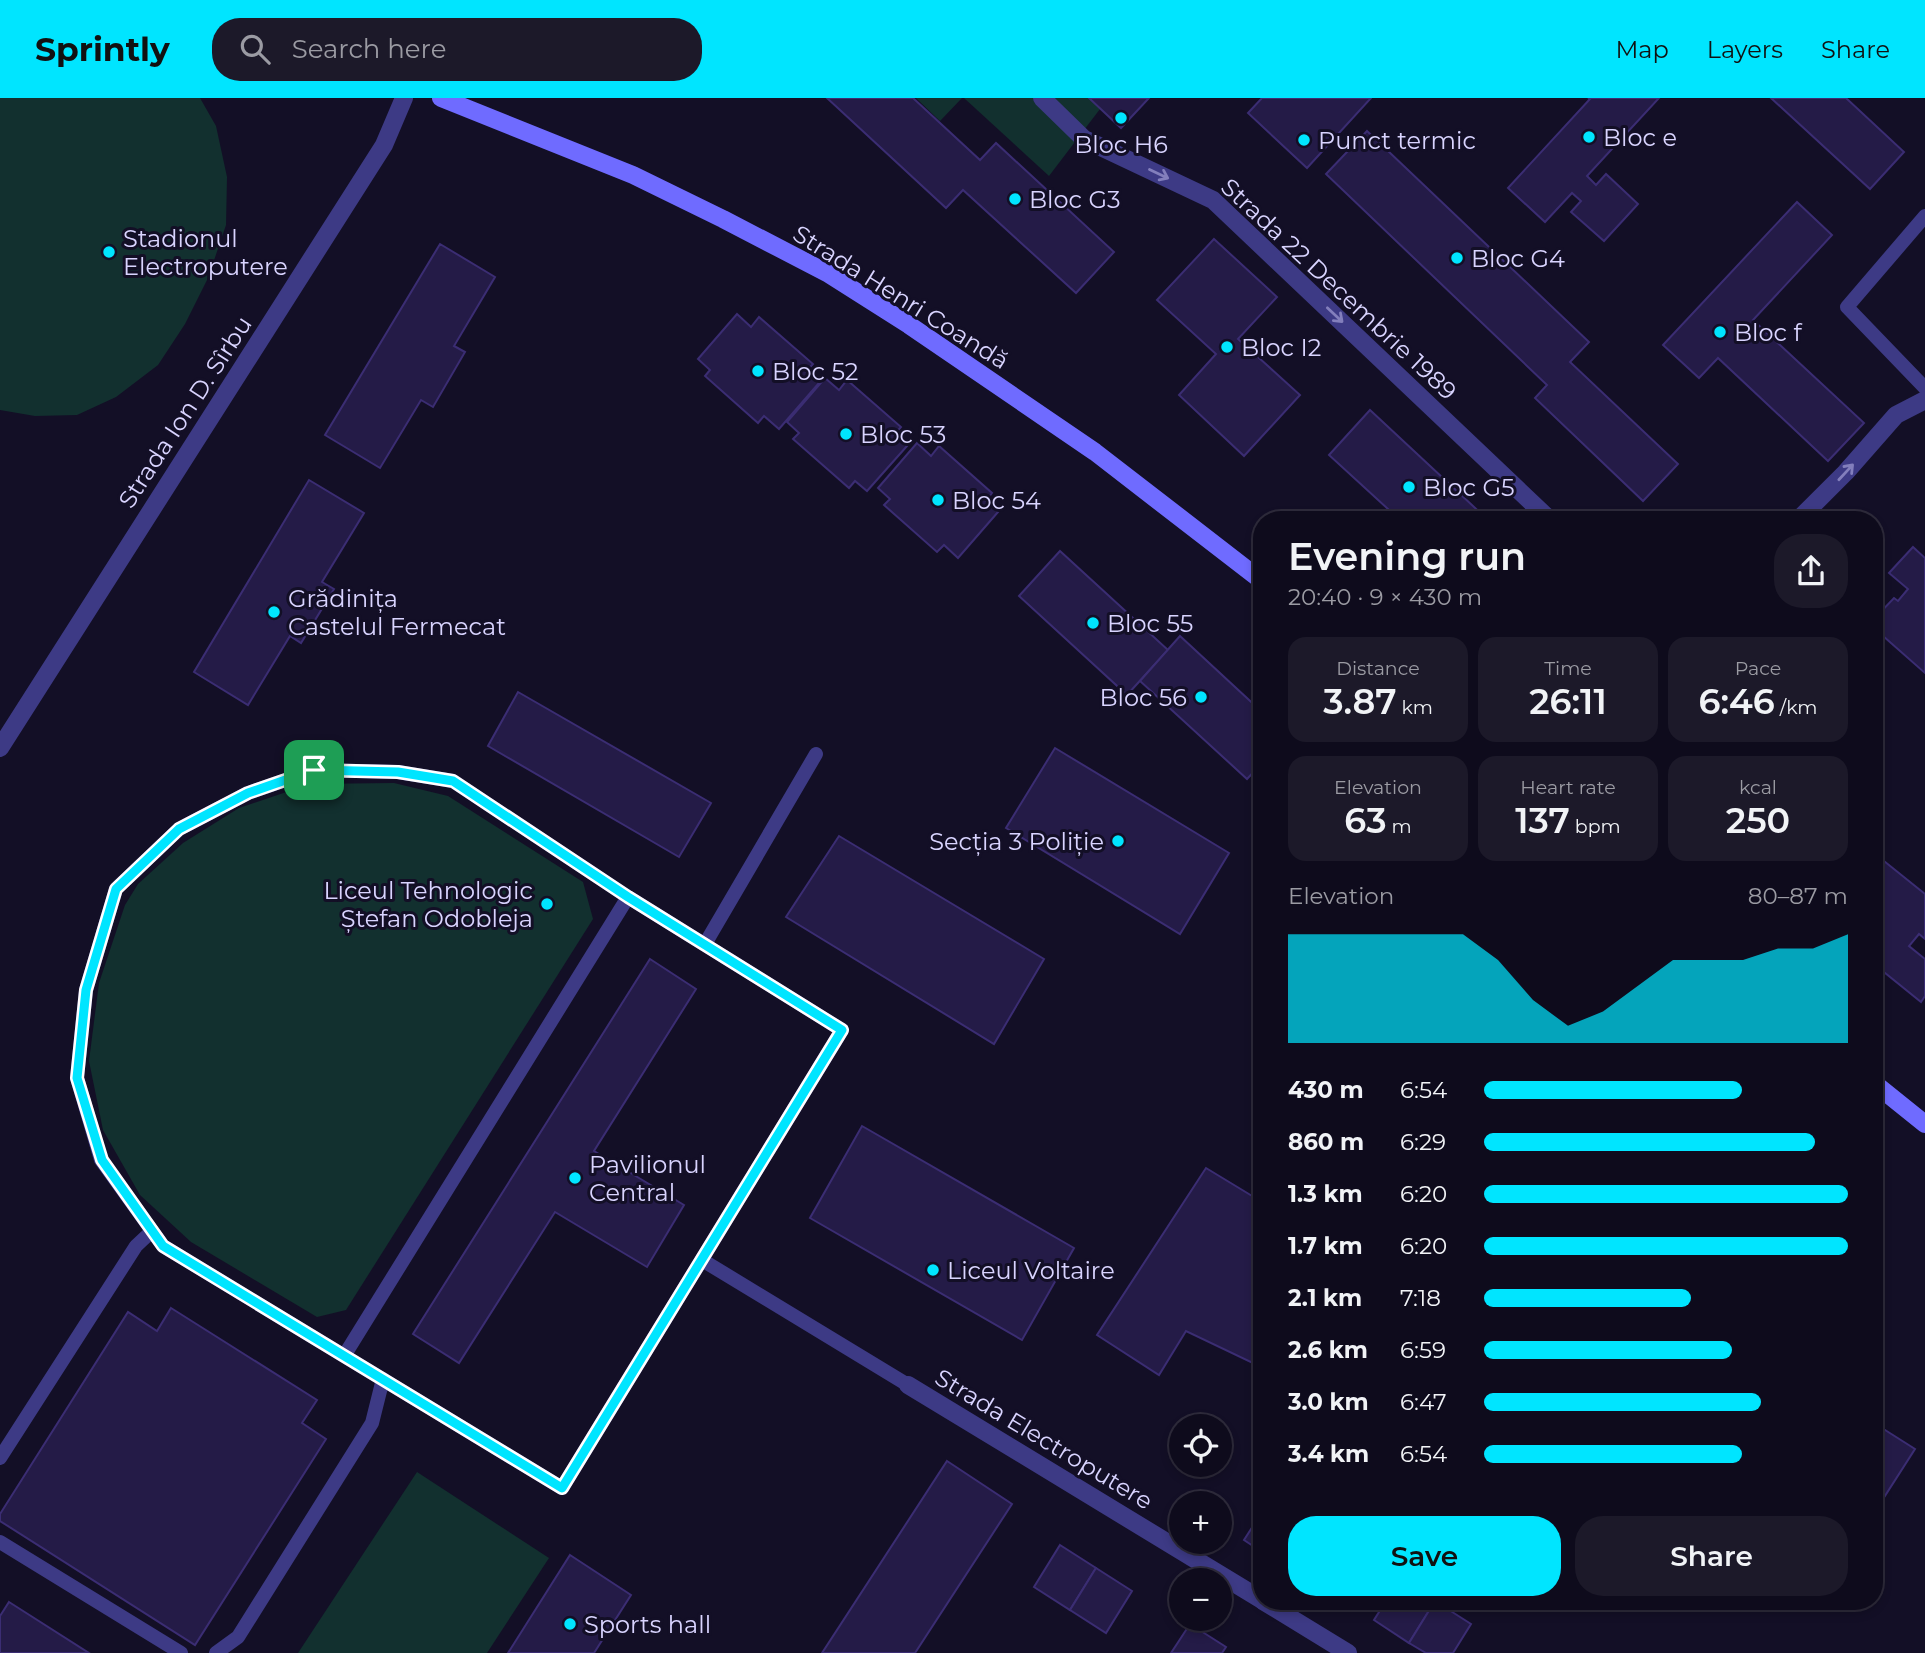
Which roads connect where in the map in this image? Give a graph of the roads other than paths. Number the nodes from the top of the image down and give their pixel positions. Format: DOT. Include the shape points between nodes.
graph roads {
  1 [pos="404,98"];
  2 [pos="441,98"];
  3 [pos="1042,98"];
  4 [pos="1925,216"];
  5 [pos="1925,388"];
  6 [pos="1925,400"];
  7 [pos="1541,511"];
  8 [pos="1806,511"];
  9 [pos="1253,574"];
  10 [pos="0,748"];
  11 [pos="816,754"];
  12 [pos="628,897"];
  13 [pos="705,944"];
  14 [pos="1883,1089"];
  15 [pos="1923,1117"];
  16 [pos="152,1231"];
  17 [pos="702,1261"];
  18 [pos="344,1356"];
  19 [pos="383,1379"];
  20 [pos="908,1385"];
  21 [pos="0,1458"];
  22 [pos="0,1542"];
  23 [pos="1253,1596"];
  24 [pos="1277,1610"];
  25 [pos="181,1653"];
  26 [pos="216,1653"];
  27 [pos="1348,1653"];
  1 -- 10 [label="street, Strada Ion D. Sîrbu" via="384,145"];
  2 -- 9 [label="street, Strada Henri Coandă" via="633,176 827,273 1095,452"];
  3 -- 7 [label="street, Strada 22 Decembrie 1989, one-way" via="1083,139 1213,200"];
  4 -- 5 [label="lane" via="1847,307"];
  8 -- 6 [label="street, one-way" via="1896,415"];
  11 -- 13 [label="lane"];
  12 -- 13 [label="lane"];
  12 -- 16 [label="lane" via="453,781 398,772 314,770 248,793 179,829 116,889 86,990 77,1078 102,1160"];
  12 -- 18 [label="lane"];
  13 -- 17 [label="lane" via="842,1030"];
  14 -- 15 [label="street"];
  16 -- 18 [label="lane" via="163,1246"];
  16 -- 21 [label="lane" via="136,1247"];
  17 -- 19 [label="lane" via="562,1488"];
  17 -- 20 [label="lane"];
  18 -- 19 [label="lane"];
  19 -- 26 [label="lane" via="372,1423 238,1637"];
  20 -- 23 [label="street, Strada Electroputere"];
  22 -- 25 [label="lane"];
  24 -- 27 [label="street, Strada Electroputere"];
}
